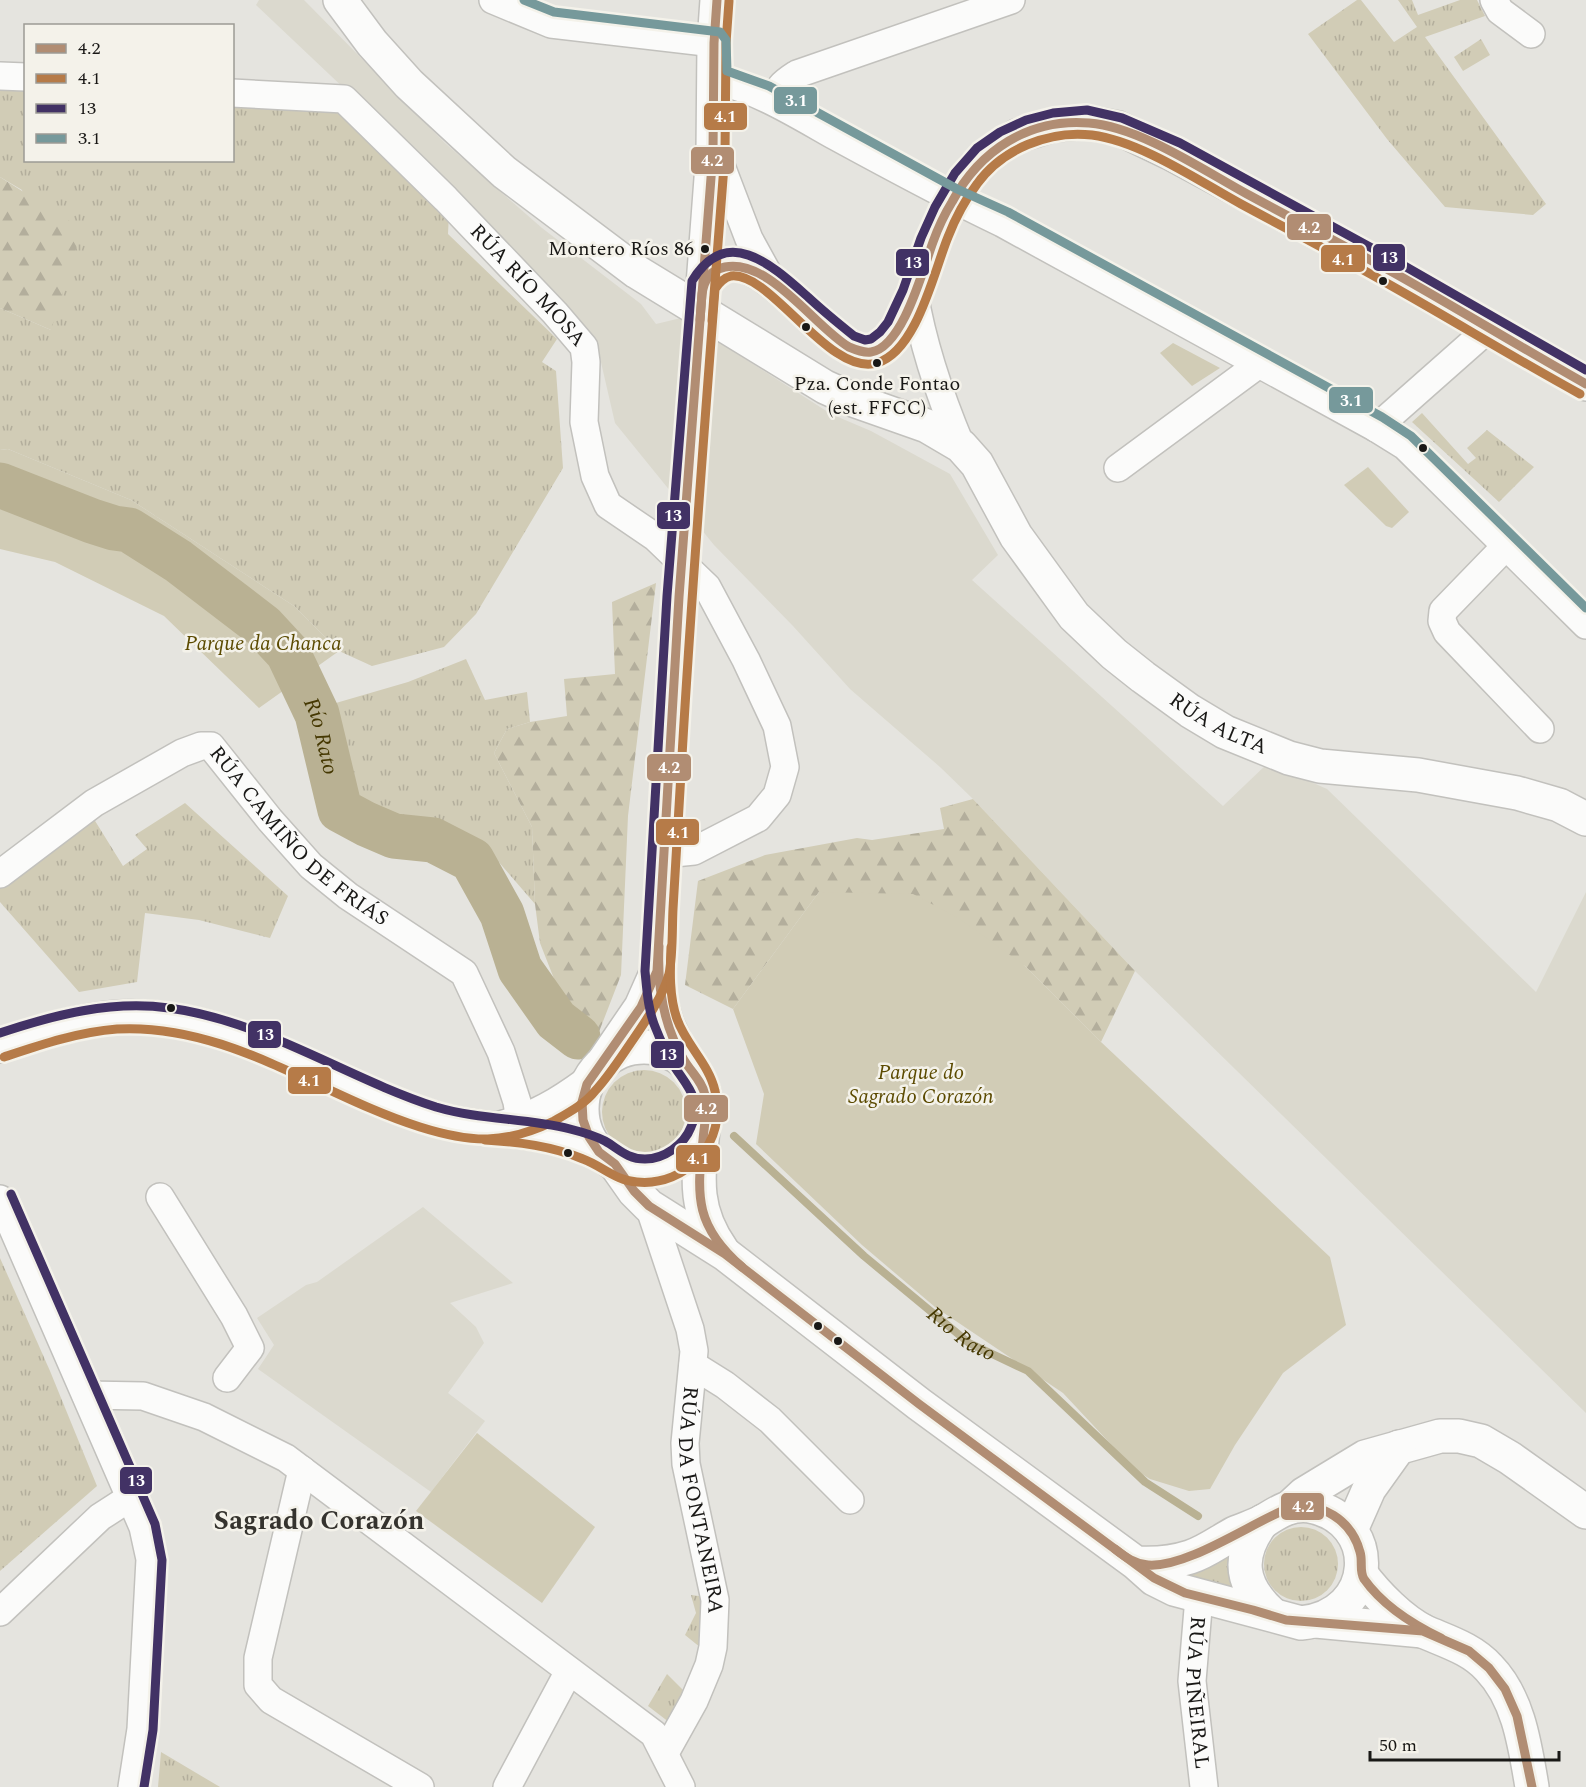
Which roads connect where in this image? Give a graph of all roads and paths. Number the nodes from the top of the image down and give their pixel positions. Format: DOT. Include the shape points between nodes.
graph roads {
  1 [pos="340,0"];
  2 [pos="369,0"];
  3 [pos="493,0"];
  4 [pos="717,0"];
  5 [pos="1011,0"];
  6 [pos="1494,0"];
  7 [pos="1531,34"];
  8 [pos="714,43"];
  9 [pos="0,76"];
  10 [pos="24,78"];
  11 [pos="715,80"];
  12 [pos="234,93"];
  13 [pos="778,104"];
  14 [pos="439,112"];
  15 [pos="713,152"];
  16 [pos="952,200"];
  17 [pos="772,281"];
  18 [pos="703,285"];
  19 [pos="914,293"];
  20 [pos="1488,329"];
  21 [pos="1259,364"];
  22 [pos="1586,384"];
  23 [pos="1376,428"];
  24 [pos="961,446"];
  25 [pos="1118,468"];
  26 [pos="1506,546"];
  27 [pos="693,592"];
  28 [pos="1586,625"];
  29 [pos="1540,729"];
  30 [pos="1586,819"];
  31 [pos="664,854"];
  32 [pos="0,874"];
  33 [pos="657,970"];
  34 [pos="0,1046"];
  35 [pos="685,1062"];
  36 [pos="595,1072"];
  37 [pos="507,1125"];
  38 [pos="703,1129"];
  39 [pos="607,1158"];
  40 [pos="160,1197"];
  41 [pos="0,1199"];
  42 [pos="649,1206"];
  43 [pos="725,1254"];
  44 [pos="693,1365"];
  45 [pos="227,1378"];
  46 [pos="86,1395"];
  47 [pos="1399,1447"];
  48 [pos="302,1470"];
  49 [pos="131,1497"];
  50 [pos="850,1500"];
  51 [pos="1586,1512"];
  52 [pos="1276,1514"];
  53 [pos="1351,1530"];
  54 [pos="1136,1563"];
  55 [pos="1361,1574"];
  56 [pos="1199,1597"];
  57 [pos="0,1612"];
  58 [pos="1272,1614"];
  59 [pos="1316,1621"];
  60 [pos="1423,1631"];
  61 [pos="569,1671"];
  62 [pos="665,1753"];
  63 [pos="132,1787"];
  64 [pos="420,1787"];
  65 [pos="507,1787"];
  66 [pos="681,1787"];
  67 [pos="1204,1787"];
  68 [pos="1532,1787"];
  1 -- 14 [label="street" via="409,84"];
  2 -- 14 [label="street"];
  3 -- 8 [label="street" via="551,24"];
  4 -- 8 [label="street"];
  5 -- 13 [label="street" via="797,74 781,86"];
  6 -- 7 [label="street" via="1500,11"];
  8 -- 11 [label="street"];
  9 -- 10 [label="street"];
  11 -- 13 [label="street"];
  11 -- 15 [label="street"];
  12 -- 27 [label="street, RÚA RÍO MOSA" via="344,99 555,312 584,347 584,422 595,476 608,506 655,537"];
  13 -- 16 [label="street"];
  14 -- 24 [label="street" via="504,172 637,272 825,387 927,426"];
  15 -- 17 [label="street" via="749,239"];
  15 -- 18 [label="street"];
  16 -- 19 [label="street"];
  16 -- 20 [label="street" via="981,161 1017,136 1070,122 1118,128 1395,274"];
  16 -- 21 [label="street" via="1002,223"];
  17 -- 18 [label="street" via="748,267 729,264 715,270"];
  17 -- 19 [label="street" via="835,336 868,353 894,336"];
  18 -- 27 [label="street, bridge"];
  19 -- 24 [label="street" via="931,369"];
  20 -- 22 [label="street"];
  20 -- 23 [label="street"];
  21 -- 23 [label="street"];
  21 -- 25 [label="street"];
  23 -- 26 [label="street" via="1406,446"];
  24 -- 30 [label="street, RÚA ALTA" via="977,464 1016,536 1074,616 1129,665 1216,727 1288,758 1320,766 1418,775 1517,793 1559,805"];
  26 -- 28 [label="street"];
  26 -- 29 [label="street" via="1443,610 1442,621 1447,632"];
  27 -- 31 [label="street"];
  27 -- 31 [label="street, RÚA RÍO MOSA" via="746,660 777,726 785,767 777,795 758,818 694,851"];
  31 -- 33 [label="street"];
  32 -- 37 [label="street, RÚA CAMIÑO DE FRIÁS" via="94,803 182,753 211,746 311,866 348,896 464,973 501,1052 517,1102"];
  33 -- 35 [label="street" via="667,1024"];
  33 -- 36 [label="street" via="641,1006"];
  34 -- 37 [label="street" via="40,1033 118,1017 169,1020 216,1030 272,1050 435,1119 471,1127"];
  35 -- 36 [label="street" via="654,1047 636,1047 619,1052"];
  35 -- 38 [label="street" via="705,1093"];
  36 -- 37 [label="street" via="561,1103"];
  36 -- 39 [label="street" via="582,1102 583,1120 589,1137"];
  37 -- 39 [label="street" via="562,1139"];
  38 -- 39 [label="street" via="693,1149 667,1167 632,1170"];
  38 -- 43 [label="street" via="699,1177 702,1212 709,1232"];
  39 -- 42 [label="street"];
  40 -- 45 [label="street" via="250,1348"];
  41 -- 46 [label="street"];
  42 -- 43 [label="street"];
  42 -- 44 [label="street, RÚA DA FONTANEIRA" via="690,1329"];
  43 -- 54 [label="street" via="919,1404"];
  44 -- 50 [label="street" via="770,1420"];
  44 -- 62 [label="street, RÚA DA FONTANEIRA" via="686,1464 715,1600 713,1647 694,1701"];
  46 -- 48 [label="street" via="143,1396 204,1417"];
  46 -- 49 [label="street"];
  47 -- 51 [label="street" via="1440,1436 1481,1441"];
  47 -- 52 [label="street" via="1365,1457"];
  47 -- 53 [label="street" via="1369,1489"];
  48 -- 61 [label="street"];
  48 -- 64 [label="street" via="258,1658 258,1685 271,1700"];
  49 -- 57 [label="street" via="100,1517"];
  49 -- 63 [label="street" via="150,1559 141,1729"];
  52 -- 53 [label="street" via="1307,1506 1324,1509"];
  52 -- 54 [label="street" via="1193,1556 1157,1564"];
  52 -- 58 [label="street" via="1252,1536 1244,1568 1258,1602"];
  53 -- 55 [label="street" via="1362,1558"];
  54 -- 56 [label="street" via="1154,1579"];
  55 -- 59 [label="street" via="1346,1604 1333,1615"];
  55 -- 60 [label="street" via="1380,1599"];
  56 -- 58 [label="street"];
  56 -- 67 [label="street, RÚA PIÑEIRAL" via="1192,1681"];
  58 -- 59 [label="street" via="1301,1623"];
  59 -- 60 [label="street"];
  60 -- 68 [label="street" via="1469,1651 1489,1668 1517,1716"];
  61 -- 62 [label="street" via="654,1734"];
  61 -- 65 [label="street"];
  62 -- 66 [label="street"];
}
